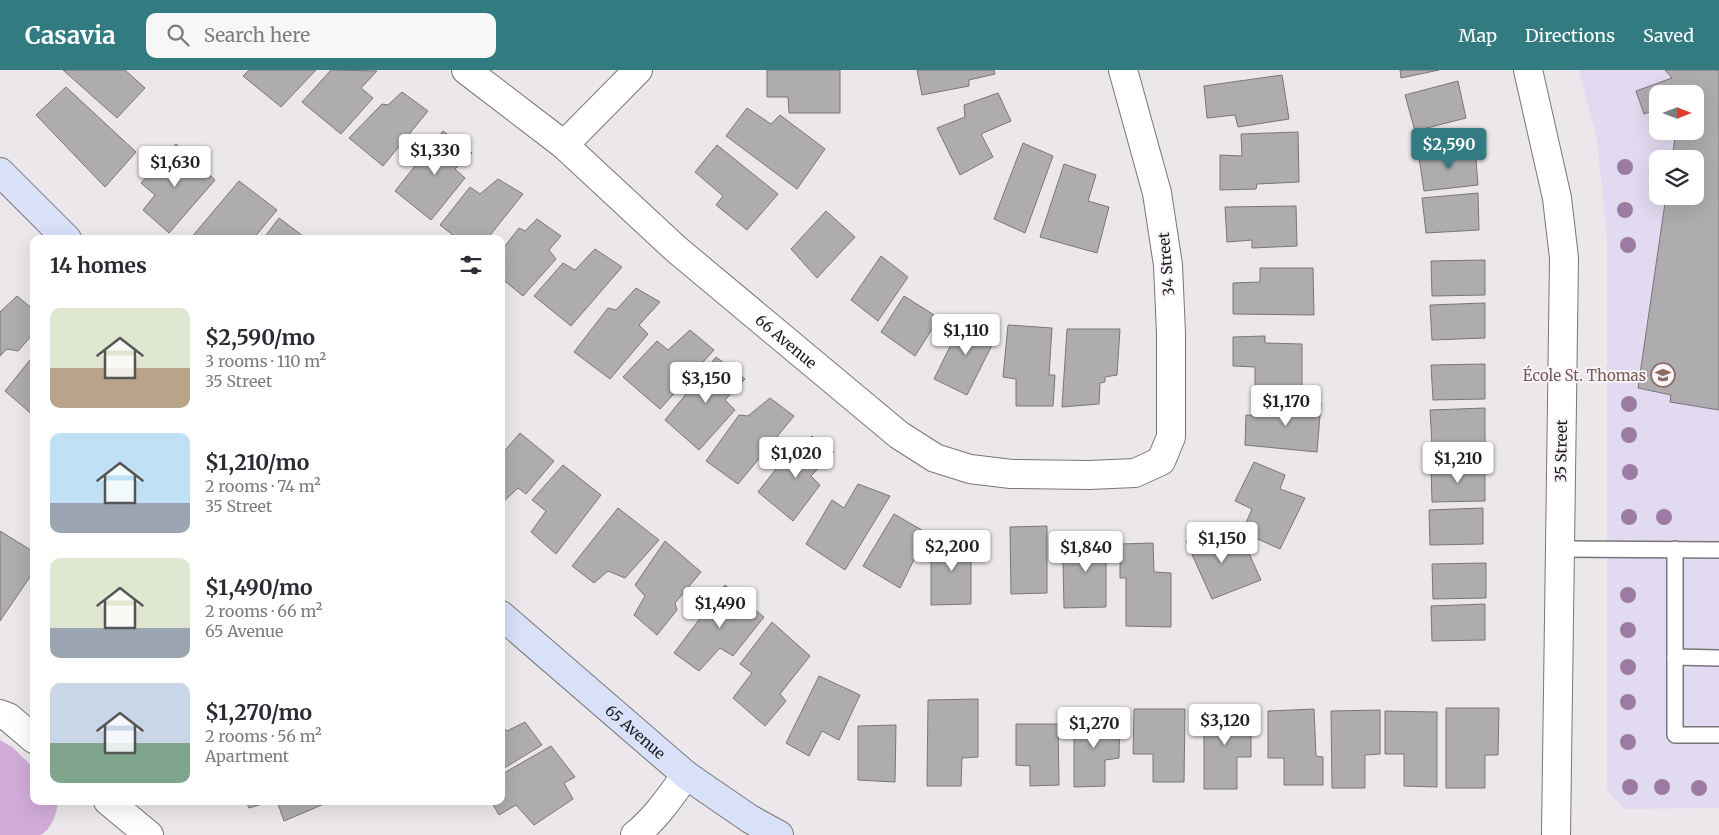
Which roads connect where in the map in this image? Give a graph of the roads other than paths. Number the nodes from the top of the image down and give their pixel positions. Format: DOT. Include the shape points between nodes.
graph roads {
  1 [pos="466,70"];
  2 [pos="638,70"];
  3 [pos="1124,70"];
  4 [pos="1528,70"];
  5 [pos="564,145"];
  6 [pos="0,172"];
  7 [pos="63,235"];
  8 [pos="1161,461"];
  9 [pos="1560,549"];
  10 [pos="1676,550"];
  11 [pos="1719,550"];
  12 [pos="505,618"];
  13 [pos="1674,657"];
  14 [pos="1719,658"];
  15 [pos="0,714"];
  16 [pos="1719,735"];
  17 [pos="30,736"];
  18 [pos="686,775"];
  19 [pos="113,805"];
  20 [pos="149,835"];
  21 [pos="635,835"];
  22 [pos="778,835"];
  23 [pos="1556,835"];
  1 -- 5 [label="street, 66 Avenue"];
  2 -- 5 [label="street"];
  3 -- 8 [label="street, 34 Street" via="1157,193 1168,264 1172,437"];
  4 -- 9 [label="street, 35 Street" via="1557,198 1564,258"];
  5 -- 8 [label="street, 66 Avenue" via="676,249 899,435 935,458 992,472 1089,476 1135,473"];
  6 -- 7 [label="street"];
  9 -- 10 [label="lane"];
  9 -- 23 [label="street, 35 Street"];
  10 -- 11 [label="lane"];
  10 -- 13 [label="lane"];
  12 -- 18 [label="street, 65 Avenue"];
  13 -- 14 [label="lane"];
  13 -- 16 [label="lane" via="1674,735"];
  15 -- 17 [label="street"];
  18 -- 21 [label="street" via="666,803"];
  18 -- 22 [label="street, 65 Avenue"];
  19 -- 20 [label="street"];
}
